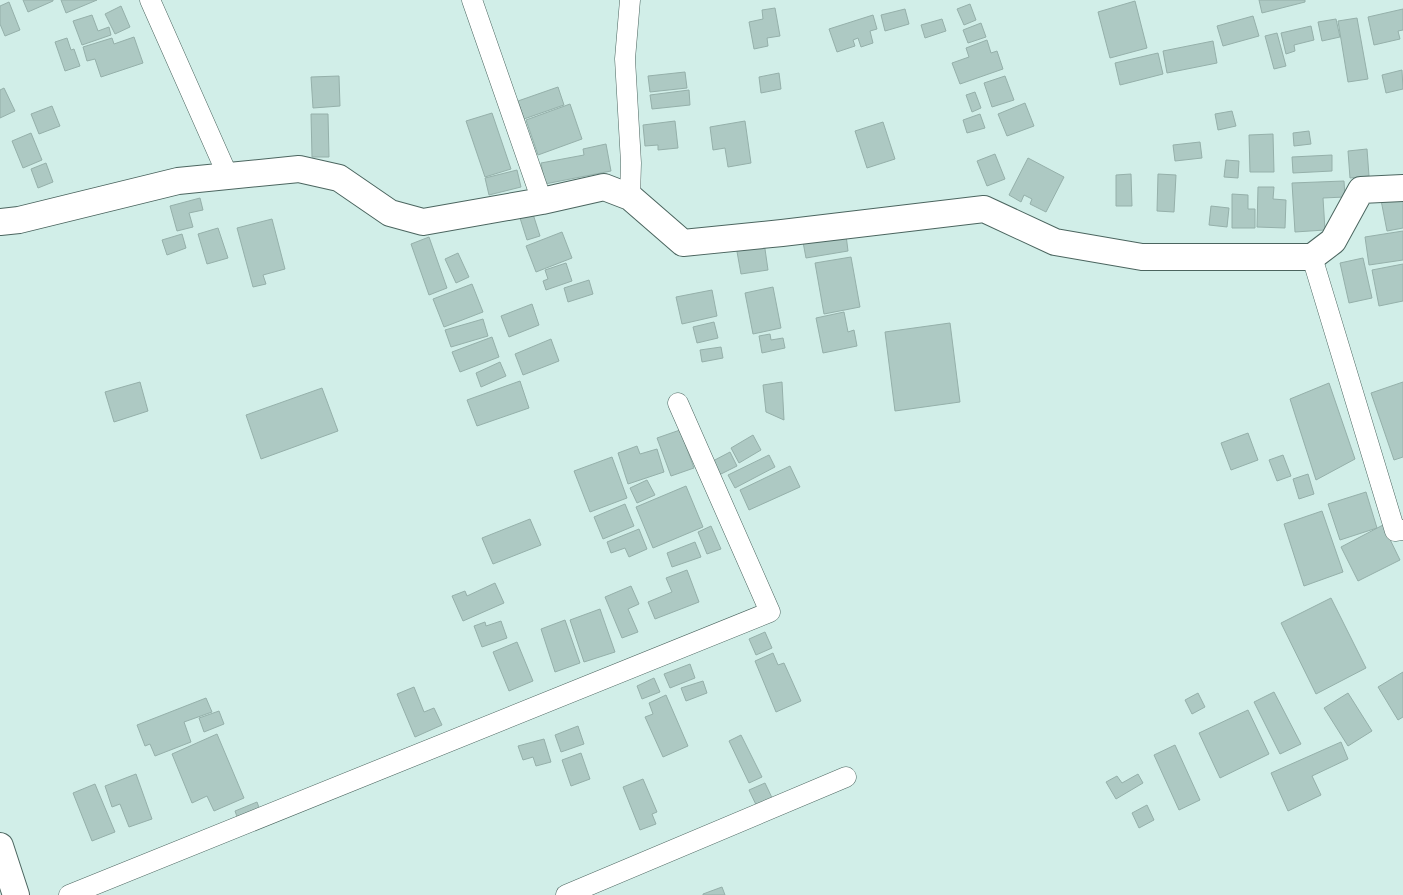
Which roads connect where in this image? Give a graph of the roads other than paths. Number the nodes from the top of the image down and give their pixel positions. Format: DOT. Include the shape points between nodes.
graph roads {
  1 [pos="150,0"];
  2 [pos="472,0"];
  3 [pos="630,0"];
  4 [pos="228,176"];
  5 [pos="1403,188"];
  6 [pos="630,197"];
  7 [pos="542,201"];
  8 [pos="0,222"];
  9 [pos="1312,257"];
  10 [pos="678,403"];
  11 [pos="1403,530"];
  12 [pos="846,777"];
  13 [pos="0,846"];
  14 [pos="570,894"];
  15 [pos="16,895"];
  16 [pos="69,895"];
  1 -- 4 [label="street"];
  2 -- 7 [label="street"];
  3 -- 6 [label="street" via="625,58"];
  4 -- 7 [label="street" via="299,169 339,178 390,213 423,222"];
  4 -- 8 [label="street" via="178,181"];
  5 -- 9 [label="street" via="1361,190 1333,241"];
  6 -- 7 [label="street" via="604,187"];
  6 -- 9 [label="street" via="684,243 984,209 1055,242 1142,257"];
  9 -- 11 [label="street" via="1395,532"];
  10 -- 16 [label="street" via="770,612"];
  12 -- 14 [label="street"];
  13 -- 15 [label="street"];
}
